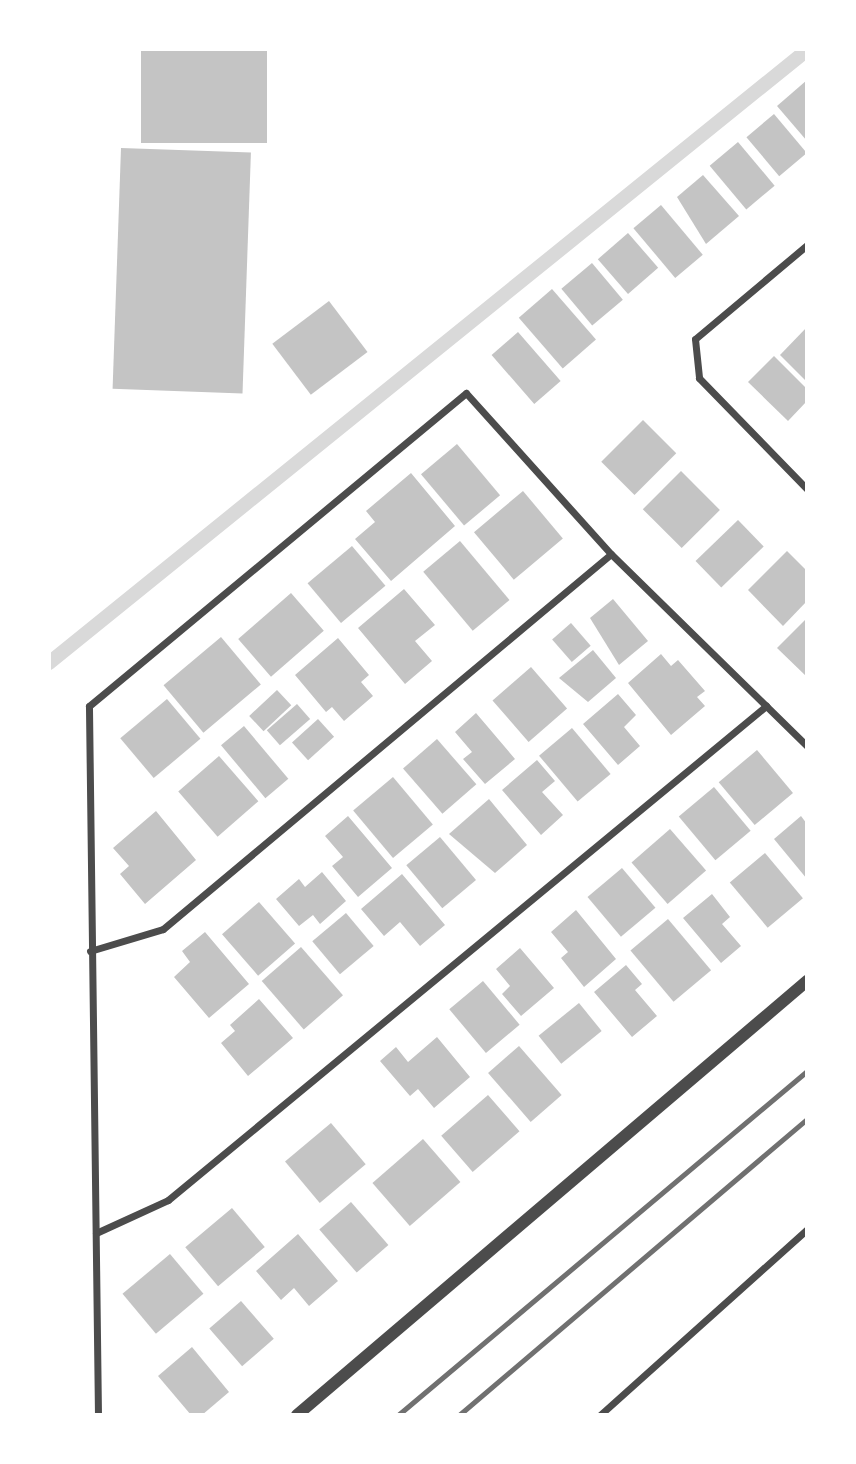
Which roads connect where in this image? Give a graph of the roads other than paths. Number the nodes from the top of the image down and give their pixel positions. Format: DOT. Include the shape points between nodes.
graph roads {
  1 [pos="807,245"];
  2 [pos="807,489"];
  3 [pos="611,554"];
  4 [pos="766,706"];
  5 [pos="807,746"];
  6 [pos="90,951"];
  7 [pos="807,981"];
  8 [pos="807,1229"];
  9 [pos="96,1233"];
  10 [pos="98,1415"];
  11 [pos="297,1415"];
  12 [pos="600,1415"];
  1 -- 2 [label="street" via="695,339 699,378"];
  3 -- 4 [label="street"];
  3 -- 6 [label="street" via="163,929"];
  3 -- 6 [label="street" via="466,393 89,706"];
  4 -- 5 [label="street"];
  4 -- 9 [label="street" via="168,1200"];
  6 -- 9 [label="street"];
  7 -- 11 [label="street"];
  8 -- 12 [label="street"];
  9 -- 10 [label="street"];
}
